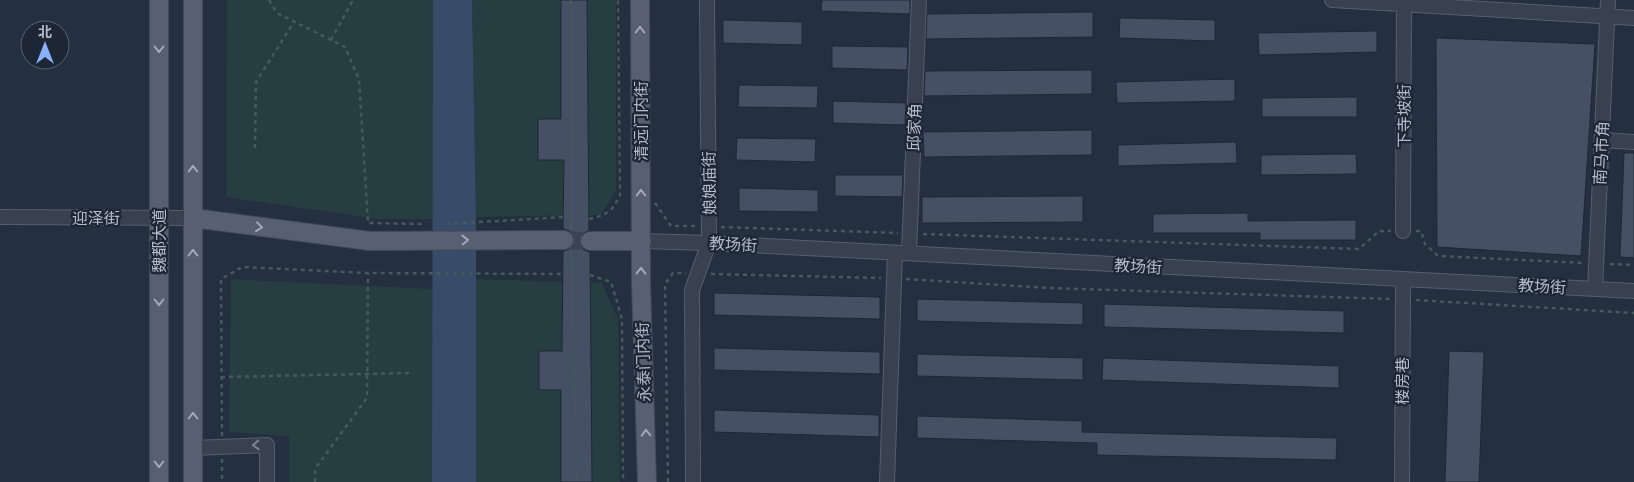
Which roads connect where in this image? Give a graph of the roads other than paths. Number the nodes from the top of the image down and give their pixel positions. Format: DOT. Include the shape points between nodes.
graph roads {
  1 [pos="159,0"];
  2 [pos="193,0"];
  3 [pos="640,0"];
  4 [pos="707,0"];
  5 [pos="919,0"];
  6 [pos="1332,0"];
  7 [pos="1608,0"];
  8 [pos="1404,2"];
  9 [pos="1608,17"];
  10 [pos="1634,18"];
  11 [pos="1602,140"];
  12 [pos="1634,142"];
  13 [pos="0,217"];
  14 [pos="158,218"];
  15 [pos="193,218"];
  16 [pos="1403,231"];
  17 [pos="564,240"];
  18 [pos="590,241"];
  19 [pos="642,242"];
  20 [pos="709,243"];
  21 [pos="902,253"];
  22 [pos="1403,280"];
  23 [pos="1595,289"];
  24 [pos="1634,291"];
  25 [pos="193,448"];
  26 [pos="159,482"];
  27 [pos="193,482"];
  28 [pos="267,482"];
  29 [pos="647,482"];
  30 [pos="692,482"];
  31 [pos="887,482"];
  32 [pos="1402,482"];
  1 -- 14 [label="main road, 魏都大道, one-way"];
  15 -- 2 [label="main road, 魏都大道, one-way"];
  19 -- 3 [label="main road, 清远门内街, one-way"];
  4 -- 20 [label="street, 娘娘庙街"];
  5 -- 21 [label="street, 邱家角" via="910,234"];
  6 -- 8 [label="street"];
  7 -- 9 [label="street, 南马市角"];
  8 -- 9 [label="street"];
  8 -- 16 [label="street, 下寺坡街"];
  9 -- 10 [label="street"];
  9 -- 11 [label="street, 南马市角"];
  11 -- 12 [label="street"];
  11 -- 23 [label="street, 南马市角"];
  13 -- 14 [label="street, 迎泽街"];
  14 -- 15 [label="street, 迎泽街"];
  14 -- 26 [label="main road, 魏都大道, one-way"];
  15 -- 17 [label="main road, one-way" via="370,241"];
  25 -- 15 [label="main road, 魏都大道, one-way"];
  18 -- 19 [label="main road"];
  19 -- 20 [label="street, 教场街"];
  29 -- 19 [label="main road, 永泰门内街, one-way"];
  20 -- 21 [label="street, 教场街"];
  20 -- 30 [label="street, 娘娘庙街" via="692,290"];
  21 -- 22 [label="street, 教场街"];
  21 -- 31 [label="street, 邱家角" via="894,278"];
  22 -- 23 [label="street, 教场街"];
  22 -- 32 [label="street, 楼房巷"];
  23 -- 24 [label="street, 教场街"];
  25 -- 27 [label="main road, 魏都大道"];
  28 -- 25 [label="street, one-way" via="268,445"];
}
